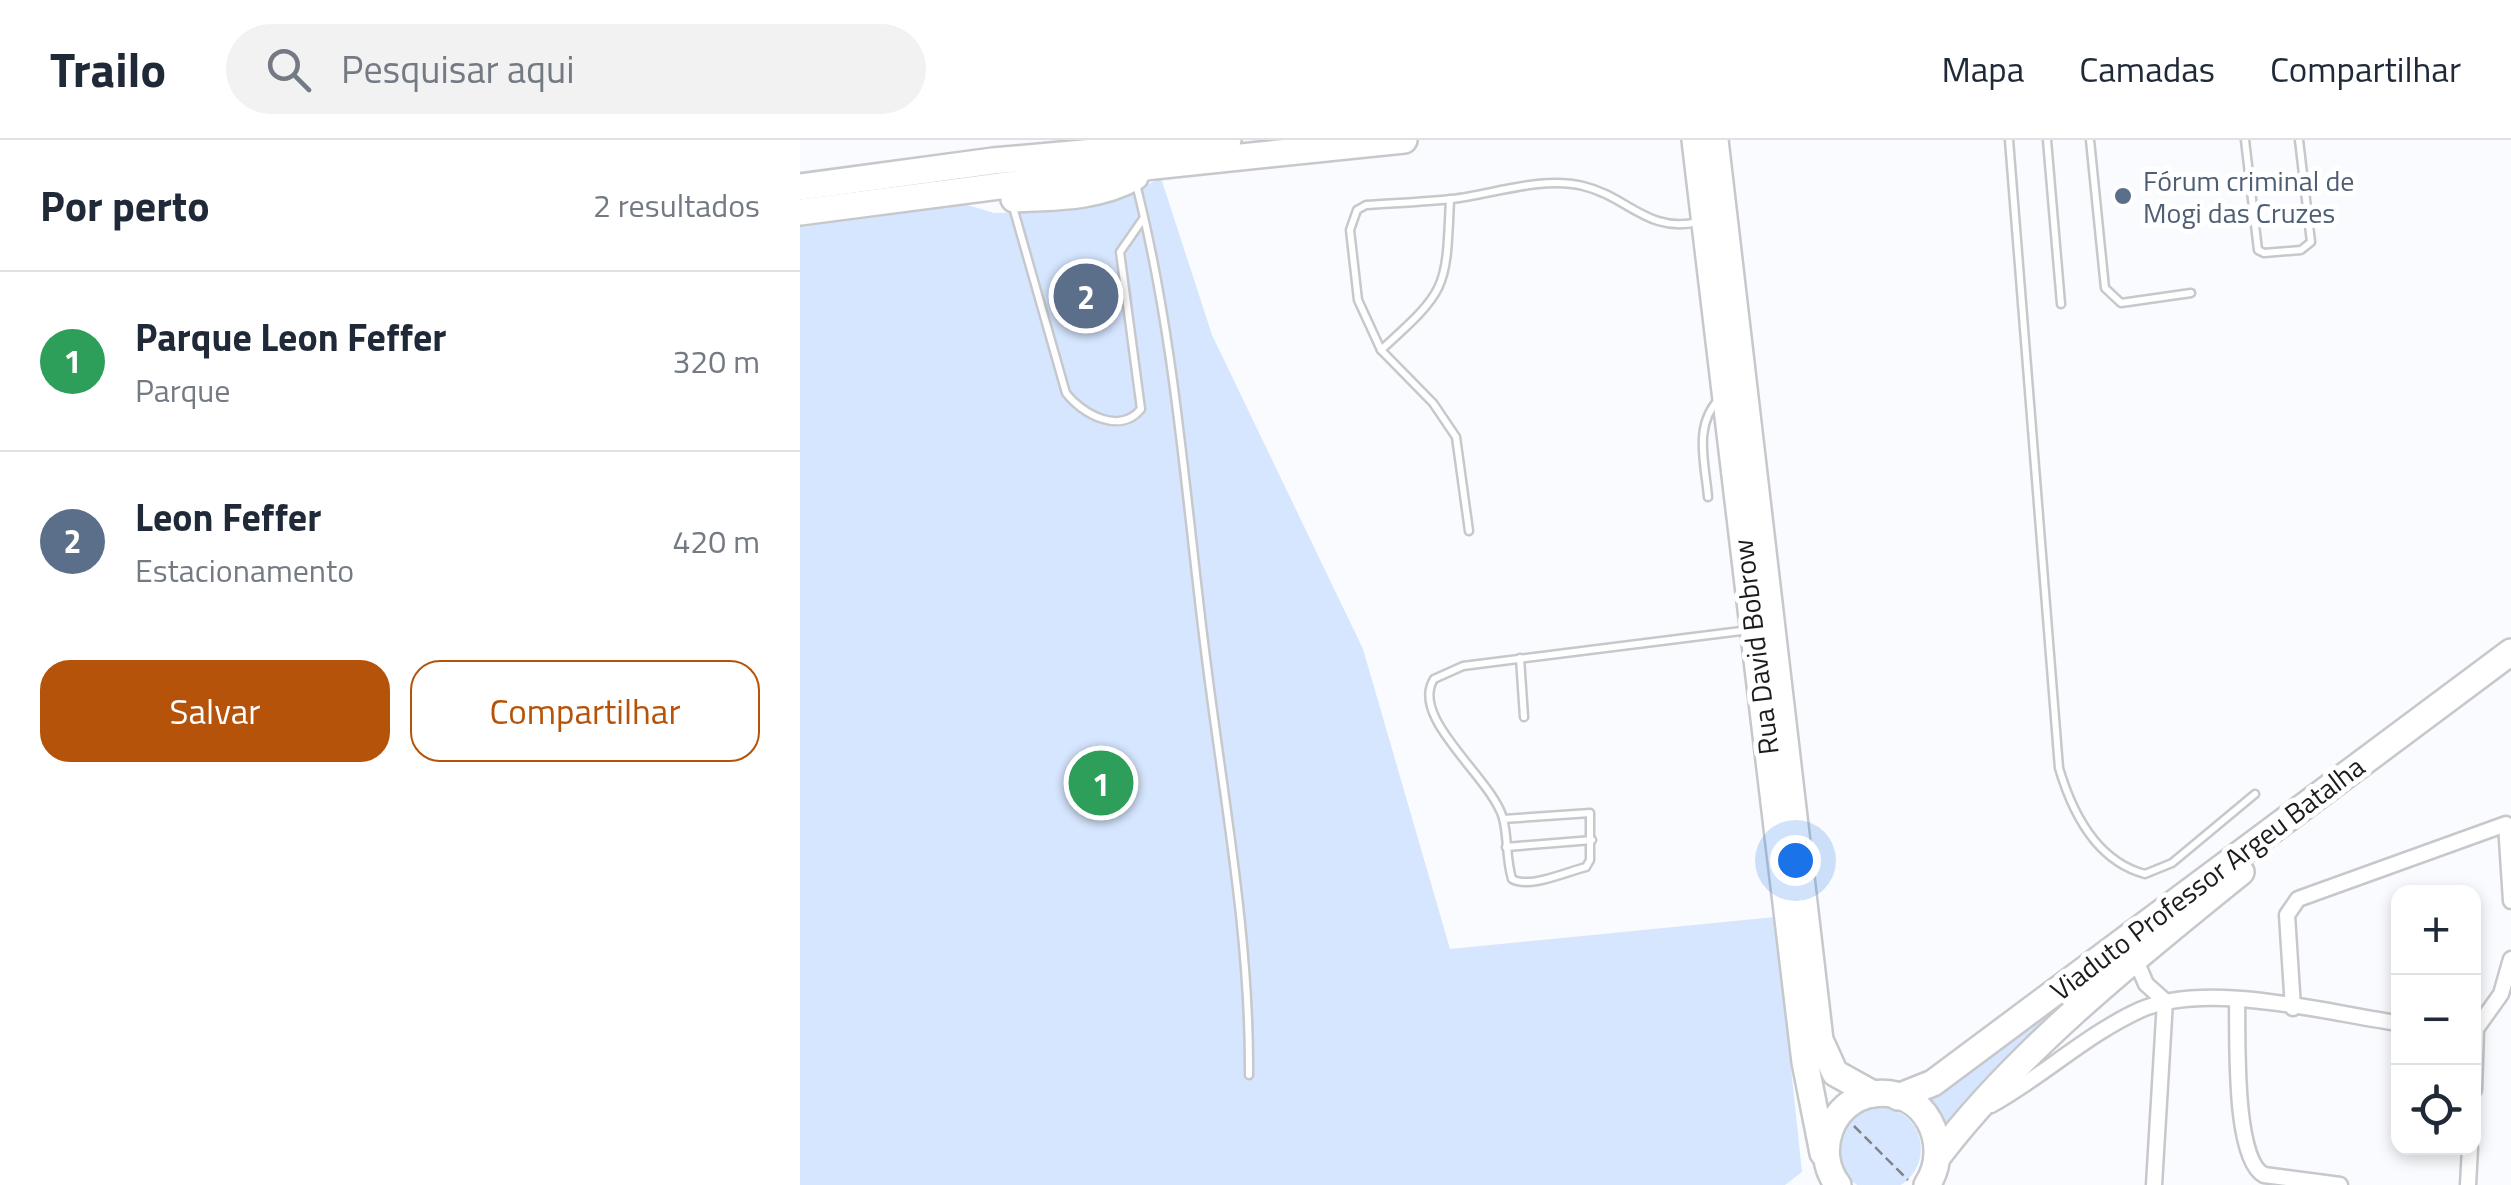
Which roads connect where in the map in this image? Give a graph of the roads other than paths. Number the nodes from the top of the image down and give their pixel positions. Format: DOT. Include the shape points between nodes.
graph roads {
  1 [pos="1228,140"];
  2 [pos="1404,140"];
  3 [pos="1694,140"];
  4 [pos="1715,140"];
  5 [pos="2009,140"];
  6 [pos="2047,140"];
  7 [pos="2090,140"];
  8 [pos="2245,140"];
  9 [pos="2299,140"];
  10 [pos="993,161"];
  11 [pos="1144,172"];
  12 [pos="800,186"];
  13 [pos="972,188"];
  14 [pos="1450,199"];
  15 [pos="1011,200"];
  16 [pos="800,212"];
  17 [pos="1144,218"];
  18 [pos="1704,220"];
  19 [pos="2190,293"];
  20 [pos="2062,304"];
  21 [pos="1380,350"];
  22 [pos="1724,394"];
  23 [pos="1708,497"];
  24 [pos="1470,531"];
  25 [pos="1753,629"];
  26 [pos="2511,652"];
  27 [pos="1520,658"];
  28 [pos="2511,666"];
  29 [pos="1524,717"];
  30 [pos="2255,794"];
  31 [pos="2297,818"];
  32 [pos="1503,819"];
  33 [pos="1592,840"];
  34 [pos="1506,847"];
  35 [pos="2511,900"];
  36 [pos="2135,958"];
  37 [pos="2511,959"];
  38 [pos="2165,1001"];
  39 [pos="2237,1001"];
  40 [pos="2293,1008"];
  41 [pos="2481,1021"];
  42 [pos="2391,1022"];
  43 [pos="1249,1074"];
  44 [pos="1886,1095"];
  45 [pos="1976,1113"];
  46 [pos="1939,1155"];
  47 [pos="2470,1155"];
  48 [pos="1828,1172"];
  49 [pos="1927,1185"];
  50 [pos="2154,1185"];
  51 [pos="2340,1185"];
  52 [pos="2468,1185"];
  1 -- 10 [label="highway"];
  2 -- 11 [label="highway"];
  3 -- 18 [label="highway, Rua David Bobrow"];
  4 -- 44 [label="highway, Rua David Bobrow" via="1820,1040 1835,1073"];
  5 -- 30 [label="lane" via="2055,728 2070,802 2094,839 2145,874 2172,864"];
  6 -- 20 [label="lane"];
  7 -- 19 [label="lane" via="2105,288 2121,303"];
  8 -- 9 [label="lane" via="2258,250 2264,254 2301,250 2311,242"];
  10 -- 12 [label="highway"];
  10 -- 13 [label="highway" via="972,170"];
  11 -- 13 [label="highway"];
  11 -- 15 [label="highway" via="1085,194"];
  11 -- 17 [label="lane"];
  13 -- 15 [label="highway" via="980,200"];
  13 -- 16 [label="highway"];
  14 -- 18 [label="lane" via="1556,183 1584,186 1655,223"];
  14 -- 21 [label="lane" via="1442,285 1433,302"];
  14 -- 21 [label="lane" via="1366,205 1352,218 1358,300"];
  15 -- 17 [label="lane" via="1066,393 1108,421 1134,418 1141,409 1120,252"];
  17 -- 43 [label="lane" via="1232,842"];
  18 -- 22 [label="highway, Rua David Bobrow"];
  21 -- 24 [label="lane" via="1433,403 1456,437"];
  22 -- 23 [label="lane" via="1704,420"];
  22 -- 25 [label="highway, Rua David Bobrow"];
  25 -- 27 [label="lane"];
  25 -- 48 [label="highway, Rua David Bobrow" via="1805,1062"];
  26 -- 31 [label="highway, Viaduto Professor Argeu Batalha"];
  27 -- 29 [label="lane"];
  27 -- 32 [label="lane" via="1444,672 1427,693 1430,712"];
  28 -- 31 [label="highway, Viaduto Professor Argeu Batalha"];
  31 -- 36 [label="highway, Viaduto Professor Argeu Batalha"];
  31 -- 44 [label="highway, Viaduto Professor Argeu Batalha" via="1933,1083"];
  32 -- 33 [label="lane" via="1585,811 1593,817"];
  32 -- 34 [label="lane"];
  33 -- 34 [label="lane"];
  33 -- 34 [label="lane" via="1586,867 1522,883 1512,879"];
  35 -- 40 [label="street" via="2506,824 2291,904"];
  36 -- 38 [label="street" via="2146,984"];
  36 -- 45 [label="highway, Viaduto Professor Argeu Batalha"];
  37 -- 41 [label="street" via="2501,994"];
  38 -- 39 [label="street"];
  38 -- 45 [label="street" via="2121,1020"];
  38 -- 50 [label="street"];
  39 -- 40 [label="street"];
  39 -- 51 [label="street" via="2243,1138 2253,1168"];
  40 -- 42 [label="street"];
  44 -- 46 [label="highway, Rua David Bobrow" via="1928,1118"];
  44 -- 48 [label="highway, Rua David Bobrow" via="1841,1113"];
  45 -- 46 [label="highway, Viaduto Professor Argeu Batalha"];
  46 -- 49 [label="highway"];
  47 -- 52 [label="street"];
}
